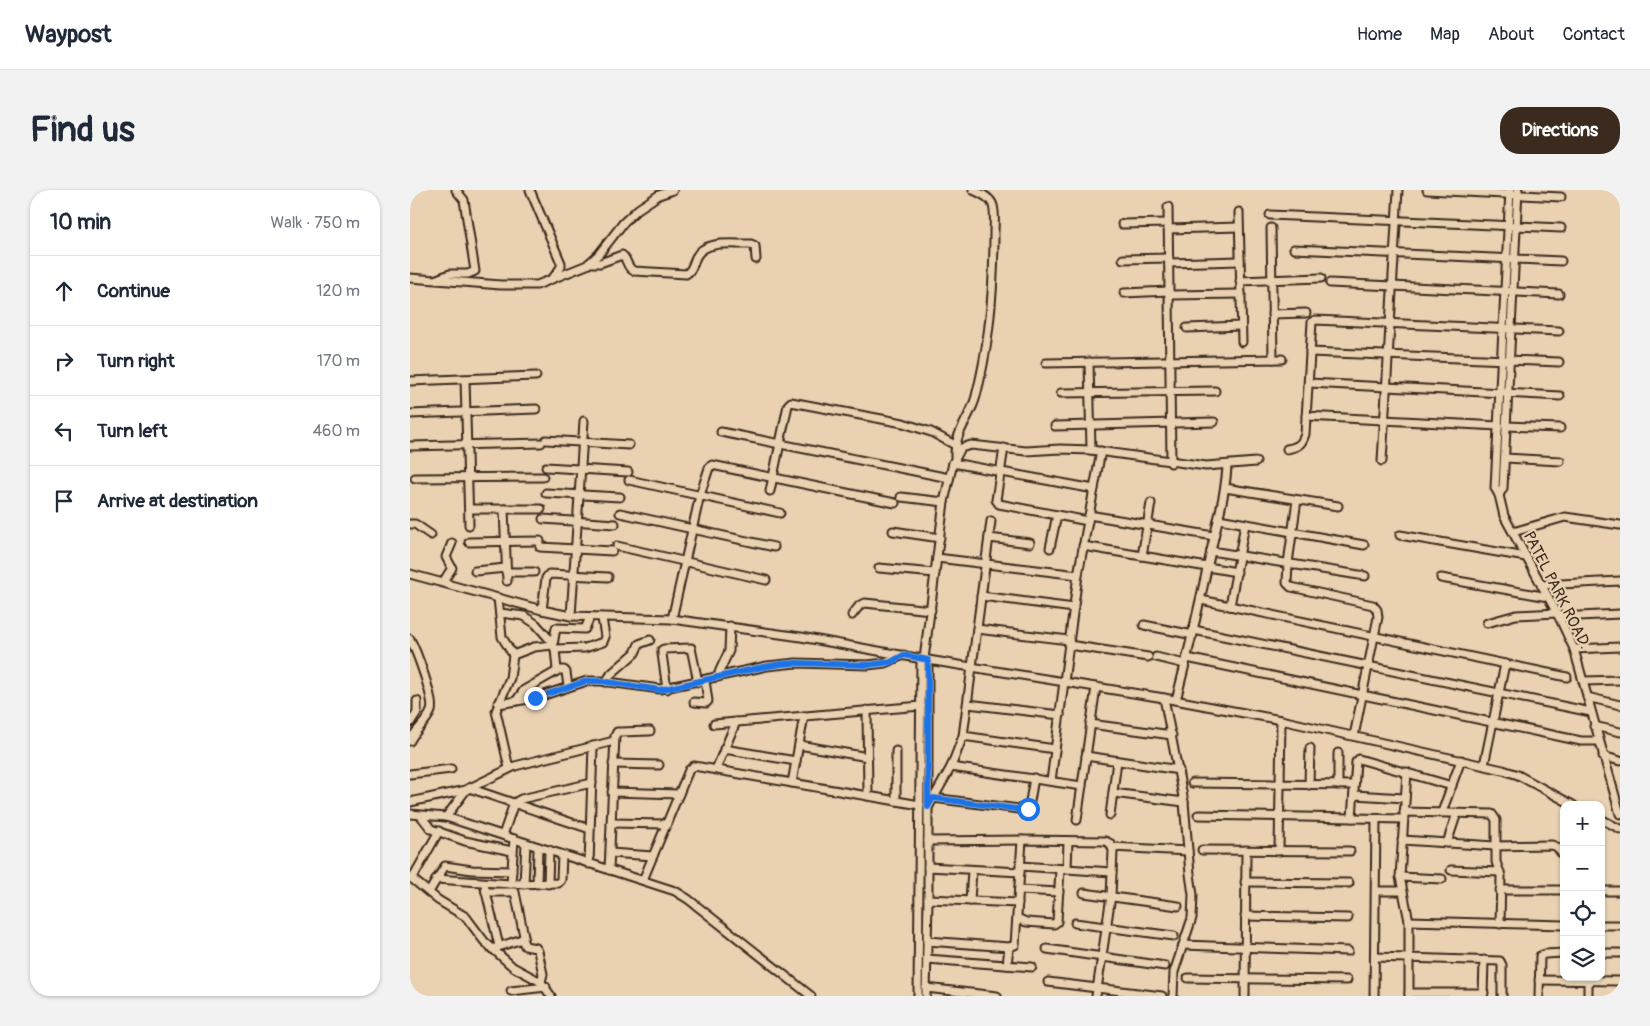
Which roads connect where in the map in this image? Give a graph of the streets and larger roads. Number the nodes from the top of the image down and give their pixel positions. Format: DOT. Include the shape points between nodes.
graph roads {
  1 [pos="456,190"];
  2 [pos="530,190"];
  3 [pos="673,190"];
  4 [pos="974,190"];
  5 [pos="1398,190"];
  6 [pos="1427,190"];
  7 [pos="1514,192"];
  8 [pos="1561,196"];
  9 [pos="1168,207"];
  10 [pos="1239,212"];
  11 [pos="1270,215"];
  12 [pos="1397,222"];
  13 [pos="1122,224"];
  14 [pos="1168,226"];
  15 [pos="1239,227"];
  16 [pos="1512,227"];
  17 [pos="1271,228"];
  18 [pos="1561,228"];
  19 [pos="1294,249"];
  20 [pos="1395,254"];
  21 [pos="756,259"];
  22 [pos="1123,259"];
  23 [pos="1169,260"];
  24 [pos="1510,260"];
  25 [pos="1240,261"];
  26 [pos="1560,262"];
  27 [pos="589,263"];
  28 [pos="410,278"];
  29 [pos="1321,278"];
  30 [pos="435,279"];
  31 [pos="553,279"];
  32 [pos="1272,280"];
  33 [pos="1240,281"];
  34 [pos="1330,283"];
  35 [pos="1393,287"];
  36 [pos="1509,291"];
  37 [pos="1124,293"];
  38 [pos="1169,293"];
  39 [pos="1240,294"];
  40 [pos="1559,294"];
  41 [pos="1306,313"];
  42 [pos="1272,314"];
  43 [pos="1391,322"];
  44 [pos="1241,326"];
  45 [pos="1187,328"];
  46 [pos="1507,329"];
  47 [pos="1559,331"];
  48 [pos="1242,342"];
  49 [pos="1310,352"];
  50 [pos="1389,355"];
  51 [pos="1273,359"];
  52 [pos="1282,359"];
  53 [pos="1170,361"];
  54 [pos="1506,361"];
  55 [pos="1088,362"];
  56 [pos="1559,362"];
  57 [pos="1046,363"];
  58 [pos="536,376"];
  59 [pos="465,379"];
  60 [pos="410,381"];
  61 [pos="1309,383"];
  62 [pos="1387,388"];
  63 [pos="1215,391"];
  64 [pos="1170,392"];
  65 [pos="1061,393"];
  66 [pos="1090,393"];
  67 [pos="1504,393"];
  68 [pos="1560,396"];
  69 [pos="536,409"];
  70 [pos="466,412"];
  71 [pos="410,414"];
  72 [pos="1306,416"];
  73 [pos="1385,419"];
  74 [pos="584,421"];
  75 [pos="1214,422"];
  76 [pos="1171,423"];
  77 [pos="1055,426"];
  78 [pos="1090,426"];
  79 [pos="1502,426"];
  80 [pos="1560,428"];
  81 [pos="721,432"];
  82 [pos="956,441"];
  83 [pos="582,442"];
  84 [pos="780,444"];
  85 [pos="467,445"];
  86 [pos="630,445"];
  87 [pos="410,446"];
  88 [pos="1004,448"];
  89 [pos="1287,449"];
  90 [pos="1091,450"];
  91 [pos="1101,451"];
  92 [pos="1505,458"];
  93 [pos="954,460"];
  94 [pos="1382,461"];
  95 [pos="1560,461"];
  96 [pos="1171,462"];
  97 [pos="1256,462"];
  98 [pos="546,467"];
  99 [pos="580,468"];
  100 [pos="1227,468"];
  101 [pos="1000,471"];
  102 [pos="628,472"];
  103 [pos="773,476"];
  104 [pos="542,477"];
  105 [pos="415,478"];
  106 [pos="468,478"];
  107 [pos="949,478"];
  108 [pos="629,480"];
  109 [pos="1225,488"];
  110 [pos="1094,489"];
  111 [pos="770,491"];
  112 [pos="546,493"];
  113 [pos="579,495"];
  114 [pos="700,495"];
  115 [pos="620,497"];
  116 [pos="901,497"];
  117 [pos="1499,498"];
  118 [pos="1297,500"];
  119 [pos="944,502"];
  120 [pos="895,503"];
  121 [pos="1151,503"];
  122 [pos="1338,506"];
  123 [pos="469,509"];
  124 [pos="504,509"];
  125 [pos="541,509"];
  126 [pos="620,513"];
  127 [pos="780,513"];
  128 [pos="1057,515"];
  129 [pos="1089,518"];
  130 [pos="543,519"];
  131 [pos="1219,519"];
  132 [pos="577,521"];
  133 [pos="991,521"];
  134 [pos="410,524"];
  135 [pos="616,524"];
  136 [pos="1245,524"];
  137 [pos="469,525"];
  138 [pos="1147,525"];
  139 [pos="1620,525"];
  140 [pos="693,528"];
  141 [pos="893,532"];
  142 [pos="1512,532"];
  143 [pos="1292,533"];
  144 [pos="431,535"];
  145 [pos="1400,535"];
  146 [pos="1214,536"];
  147 [pos="940,538"];
  148 [pos="989,538"];
  149 [pos="469,542"];
  150 [pos="505,542"];
  151 [pos="452,543"];
  152 [pos="1030,543"];
  153 [pos="1364,545"];
  154 [pos="1083,546"];
  155 [pos="774,547"];
  156 [pos="575,548"];
  157 [pos="1050,548"];
  158 [pos="1211,551"];
  159 [pos="1142,556"];
  160 [pos="1240,556"];
  161 [pos="1526,557"];
  162 [pos="937,558"];
  163 [pos="685,561"];
  164 [pos="986,562"];
  165 [pos="1288,563"];
  166 [pos="1208,566"];
  167 [pos="879,568"];
  168 [pos="506,570"];
  169 [pos="475,571"];
  170 [pos="534,572"];
  171 [pos="1237,572"];
  172 [pos="935,573"];
  173 [pos="410,574"];
  174 [pos="573,575"];
  175 [pos="1078,575"];
  176 [pos="1365,576"];
  177 [pos="608,578"];
  178 [pos="1441,578"];
  179 [pos="766,580"];
  180 [pos="1620,581"];
  181 [pos="443,582"];
  182 [pos="507,582"];
  183 [pos="1541,585"];
  184 [pos="982,596"];
  185 [pos="1548,596"];
  186 [pos="498,598"];
  187 [pos="1201,600"];
  188 [pos="1230,606"];
  189 [pos="1074,608"];
  190 [pos="542,610"];
  191 [pos="931,610"];
  192 [pos="500,613"];
  193 [pos="1620,614"];
  194 [pos="852,615"];
  195 [pos="1558,615"];
  196 [pos="570,616"];
  197 [pos="590,617"];
  198 [pos="602,618"];
  199 [pos="672,619"];
  200 [pos="1488,623"];
  201 [pos="1144,625"];
  202 [pos="730,626"];
  203 [pos="977,629"];
  204 [pos="1193,632"];
  205 [pos="1374,636"];
  206 [pos="410,639"];
  207 [pos="650,640"];
  208 [pos="1069,643"];
  209 [pos="1620,646"];
  210 [pos="554,647"];
  211 [pos="1574,649"];
  212 [pos="513,655"];
  213 [pos="904,655"];
  214 [pos="925,659"];
  215 [pos="1186,661"];
  216 [pos="1505,664"];
  217 [pos="1368,665"];
  218 [pos="972,667"];
  219 [pos="557,670"];
  220 [pos="718,677"];
  221 [pos="1567,677"];
  222 [pos="1620,680"];
  223 [pos="702,681"];
  224 [pos="606,682"];
  225 [pos="1064,682"];
  226 [pos="1584,682"];
  227 [pos="568,686"];
  228 [pos="1096,687"];
  229 [pos="667,689"];
  230 [pos="1499,692"];
  231 [pos="1362,695"];
  232 [pos="1164,698"];
  233 [pos="1587,698"];
  234 [pos="516,700"];
  235 [pos="1176,700"];
  236 [pos="417,701"];
  237 [pos="694,702"];
  238 [pos="498,704"];
  239 [pos="968,704"];
  240 [pos="1620,705"];
  241 [pos="921,706"];
  242 [pos="867,710"];
  243 [pos="1591,712"];
  244 [pos="1060,714"];
  245 [pos="804,716"];
  246 [pos="1281,720"];
  247 [pos="736,722"];
  248 [pos="1493,722"];
  249 [pos="410,723"];
  250 [pos="714,724"];
  251 [pos="1090,724"];
  252 [pos="1594,726"];
  253 [pos="650,731"];
  254 [pos="1620,732"];
  255 [pos="1172,735"];
  256 [pos="411,736"];
  257 [pos="963,736"];
  258 [pos="1354,736"];
  259 [pos="614,741"];
  260 [pos="1598,741"];
  261 [pos="798,745"];
  262 [pos="593,746"];
  263 [pos="1310,748"];
  264 [pos="724,749"];
  265 [pos="1055,749"];
  266 [pos="896,751"];
  267 [pos="1338,753"];
  268 [pos="1086,756"];
  269 [pos="1603,756"];
  270 [pos="868,757"];
  271 [pos="1461,760"];
  272 [pos="796,761"];
  273 [pos="1118,761"];
  274 [pos="1620,761"];
  275 [pos="613,764"];
  276 [pos="659,765"];
  277 [pos="1484,765"];
  278 [pos="951,767"];
  279 [pos="509,768"];
  280 [pos="451,769"];
  281 [pos="716,769"];
  282 [pos="1179,770"];
  283 [pos="1407,772"];
  284 [pos="410,774"];
  285 [pos="1034,778"];
  286 [pos="1050,781"];
  287 [pos="792,782"];
  288 [pos="592,783"];
  289 [pos="1192,783"];
  290 [pos="1280,784"];
  291 [pos="1309,784"];
  292 [pos="1338,785"];
  293 [pos="1354,785"];
  294 [pos="1082,786"];
  295 [pos="1452,786"];
  296 [pos="467,789"];
  297 [pos="612,792"];
  298 [pos="1617,792"];
  299 [pos="1113,793"];
  300 [pos="679,794"];
  301 [pos="1354,795"];
  302 [pos="868,796"];
  303 [pos="933,798"];
  304 [pos="1405,798"];
  305 [pos="896,801"];
  306 [pos="1566,801"];
  307 [pos="410,802"];
  308 [pos="1184,802"];
  309 [pos="514,803"];
  310 [pos="920,805"];
  311 [pos="928,807"];
  312 [pos="1442,812"];
  313 [pos="1457,813"];
  314 [pos="410,814"];
  315 [pos="1620,814"];
  316 [pos="1110,815"];
  317 [pos="1198,815"];
  318 [pos="421,816"];
  319 [pos="1404,816"];
  320 [pos="446,817"];
  321 [pos="1280,817"];
  322 [pos="1352,818"];
  323 [pos="1376,819"];
  324 [pos="1077,820"];
  325 [pos="1605,821"];
  326 [pos="611,823"];
  327 [pos="666,824"];
  328 [pos="590,829"];
  329 [pos="1620,829"];
  330 [pos="439,831"];
  331 [pos="503,835"];
  332 [pos="514,838"];
  333 [pos="1022,840"];
  334 [pos="1402,840"];
  335 [pos="928,841"];
  336 [pos="1068,841"];
  337 [pos="526,843"];
  338 [pos="1447,843"];
  339 [pos="1495,846"];
  340 [pos="538,847"];
  341 [pos="1112,848"];
  342 [pos="548,850"];
  343 [pos="1202,850"];
  344 [pos="1246,850"];
  345 [pos="512,851"];
  346 [pos="1188,851"];
  347 [pos="1279,851"];
  348 [pos="1350,851"];
  349 [pos="1560,851"];
  350 [pos="610,854"];
  351 [pos="562,855"];
  352 [pos="652,856"];
  353 [pos="588,864"];
  354 [pos="928,867"];
  355 [pos="1020,869"];
  356 [pos="1064,869"];
  357 [pos="609,870"];
  358 [pos="972,870"];
  359 [pos="1451,870"];
  360 [pos="512,871"];
  361 [pos="1112,872"];
  362 [pos="1500,872"];
  363 [pos="1400,877"];
  364 [pos="411,878"];
  365 [pos="436,879"];
  366 [pos="1442,879"];
  367 [pos="643,880"];
  368 [pos="483,882"];
  369 [pos="1245,882"];
  370 [pos="1349,883"];
  371 [pos="511,884"];
  372 [pos="524,884"];
  373 [pos="536,884"];
  374 [pos="548,884"];
  375 [pos="1019,890"];
  376 [pos="1500,890"];
  377 [pos="1560,890"];
  378 [pos="1376,891"];
  379 [pos="1402,891"];
  380 [pos="1605,891"];
  381 [pos="1620,891"];
  382 [pos="429,892"];
  383 [pos="486,892"];
  384 [pos="1059,892"];
  385 [pos="1084,893"];
  386 [pos="1111,896"];
  387 [pos="928,898"];
  388 [pos="970,901"];
  389 [pos="1018,903"];
  390 [pos="1178,906"];
  391 [pos="1245,916"];
  392 [pos="1017,918"];
  393 [pos="1348,918"];
  394 [pos="1409,921"];
  395 [pos="1074,923"];
  396 [pos="1500,924"];
  397 [pos="1560,925"];
  398 [pos="1605,925"];
  399 [pos="1620,925"];
  400 [pos="1106,927"];
  401 [pos="1174,936"];
  402 [pos="522,939"];
  403 [pos="928,941"];
  404 [pos="1182,945"];
  405 [pos="496,947"];
  406 [pos="1009,947"];
  407 [pos="1245,948"];
  408 [pos="1047,949"];
  409 [pos="1348,951"];
  410 [pos="1560,953"];
  411 [pos="1605,953"];
  412 [pos="1620,953"];
  413 [pos="1375,956"];
  414 [pos="1102,957"];
  415 [pos="1409,957"];
  416 [pos="927,959"];
  417 [pos="1484,960"];
  418 [pos="1007,966"];
  419 [pos="1165,966"];
  420 [pos="1032,967"];
  421 [pos="1188,978"];
  422 [pos="1245,979"];
  423 [pos="1347,980"];
  424 [pos="1539,980"];
  425 [pos="1560,980"];
  426 [pos="1605,980"];
  427 [pos="1588,981"];
  428 [pos="1620,981"];
  429 [pos="1048,982"];
  430 [pos="544,984"];
  431 [pos="511,991"];
  432 [pos="926,992"];
  433 [pos="1096,992"];
  434 [pos="966,994"];
  435 [pos="1484,994"];
  436 [pos="1409,995"];
  437 [pos="552,996"];
  438 [pos="811,996"];
  439 [pos="918,996"];
  440 [pos="997,996"];
  441 [pos="1162,996"];
  442 [pos="1173,996"];
  443 [pos="1245,996"];
  444 [pos="1374,996"];
  445 [pos="1502,996"];
  446 [pos="1539,996"];
  447 [pos="1588,996"];
  1 -- 30 [label="street" via="464,200 474,271"];
  2 -- 31 [label="street" via="561,263"];
  3 -- 27 [label="street" via="638,209"];
  4 -- 82 [label="street" via="984,195 993,206 993,293 985,358 976,396"];
  5 -- 12 [label="street"];
  6 -- 7 [label="street"];
  7 -- 8 [label="street"];
  7 -- 16 [label="street"];
  9 -- 14 [label="street"];
  10 -- 15 [label="street"];
  11 -- 12 [label="street"];
  12 -- 16 [label="street"];
  12 -- 20 [label="street"];
  13 -- 14 [label="street"];
  14 -- 15 [label="street"];
  14 -- 23 [label="street"];
  15 -- 25 [label="street"];
  16 -- 18 [label="street"];
  16 -- 24 [label="street"];
  17 -- 32 [label="street"];
  19 -- 20 [label="street"];
  20 -- 24 [label="street"];
  20 -- 35 [label="street"];
  21 -- 27 [label="street" via="755,246 751,244 706,246 686,274 634,271 622,255 600,263"];
  22 -- 23 [label="street"];
  23 -- 25 [label="street"];
  23 -- 38 [label="street"];
  24 -- 26 [label="street"];
  24 -- 36 [label="street"];
  25 -- 33 [label="street"];
  27 -- 31 [label="street"];
  28 -- 30 [label="street"];
  29 -- 32 [label="street"];
  30 -- 31 [label="street" via="524,286"];
  32 -- 33 [label="street"];
  32 -- 42 [label="street"];
  33 -- 39 [label="street"];
  34 -- 35 [label="street"];
  35 -- 36 [label="street"];
  35 -- 43 [label="street"];
  36 -- 40 [label="street"];
  36 -- 46 [label="street"];
  37 -- 38 [label="street"];
  38 -- 39 [label="street"];
  38 -- 53 [label="street"];
  39 -- 44 [label="street"];
  41 -- 42 [label="street"];
  42 -- 51 [label="street"];
  43 -- 46 [label="street"];
  43 -- 49 [label="street" via="1315,320 1312,322"];
  43 -- 50 [label="street"];
  44 -- 45 [label="street"];
  44 -- 48 [label="street"];
  46 -- 47 [label="street"];
  46 -- 54 [label="street"];
  49 -- 50 [label="street"];
  49 -- 61 [label="street"];
  50 -- 54 [label="street"];
  50 -- 62 [label="street"];
  51 -- 52 [label="street"];
  51 -- 53 [label="street"];
  53 -- 55 [label="street"];
  53 -- 64 [label="street"];
  54 -- 56 [label="street"];
  54 -- 67 [label="street"];
  55 -- 57 [label="street"];
  55 -- 66 [label="street"];
  58 -- 59 [label="street"];
  59 -- 60 [label="street"];
  59 -- 70 [label="street"];
  61 -- 62 [label="street"];
  61 -- 72 [label="street"];
  62 -- 67 [label="street"];
  62 -- 73 [label="street"];
  63 -- 64 [label="street"];
  64 -- 66 [label="street"];
  64 -- 76 [label="street"];
  65 -- 66 [label="street"];
  66 -- 78 [label="street"];
  67 -- 68 [label="street"];
  67 -- 79 [label="street"];
  69 -- 70 [label="street"];
  70 -- 71 [label="street"];
  70 -- 85 [label="street"];
  72 -- 73 [label="street"];
  72 -- 89 [label="street" via="1302,442 1298,447"];
  73 -- 79 [label="street"];
  73 -- 94 [label="street"];
  74 -- 83 [label="street"];
  75 -- 76 [label="street"];
  76 -- 78 [label="street"];
  76 -- 96 [label="street"];
  77 -- 78 [label="street"];
  78 -- 90 [label="street"];
  79 -- 80 [label="street"];
  79 -- 92 [label="street"];
  79 -- 117 [label="street, PATEL PARK ROAD." via="1495,488"];
  81 -- 84 [label="street"];
  82 -- 84 [label="street" via="904,423 794,402 788,405"];
  82 -- 93 [label="street"];
  83 -- 85 [label="street"];
  83 -- 86 [label="street"];
  83 -- 99 [label="street"];
  84 -- 103 [label="street"];
  84 -- 107 [label="street"];
  85 -- 87 [label="street"];
  85 -- 106 [label="street"];
  88 -- 90 [label="street"];
  88 -- 93 [label="street" via="967,445 961,448"];
  88 -- 101 [label="street"];
  90 -- 91 [label="street"];
  91 -- 96 [label="street"];
  91 -- 110 [label="street"];
  92 -- 95 [label="street"];
  92 -- 117 [label="street"];
  93 -- 101 [label="street"];
  93 -- 107 [label="street"];
  96 -- 100 [label="street"];
  97 -- 100 [label="street"];
  98 -- 99 [label="street"];
  99 -- 102 [label="street"];
  99 -- 113 [label="street"];
  100 -- 109 [label="street"];
  101 -- 110 [label="street"];
  101 -- 128 [label="street" via="996,500 999,504"];
  103 -- 111 [label="street"];
  103 -- 114 [label="street" via="712,465"];
  103 -- 120 [label="street"];
  104 -- 106 [label="street"];
  105 -- 106 [label="street"];
  106 -- 123 [label="street"];
  107 -- 119 [label="street"];
  108 -- 114 [label="street"];
  109 -- 118 [label="street"];
  109 -- 131 [label="street"];
  110 -- 129 [label="street"];
  112 -- 113 [label="street"];
  113 -- 115 [label="street"];
  113 -- 132 [label="street"];
  114 -- 127 [label="street"];
  114 -- 140 [label="street"];
  116 -- 119 [label="street"];
  117 -- 142 [label="street, PATEL PARK ROAD."];
  118 -- 122 [label="street"];
  118 -- 143 [label="street"];
  119 -- 147 [label="street"];
  121 -- 138 [label="street"];
  123 -- 124 [label="street"];
  123 -- 137 [label="street"];
  124 -- 125 [label="street"];
  124 -- 150 [label="street"];
  126 -- 140 [label="street"];
  128 -- 129 [label="street"];
  128 -- 157 [label="street"];
  129 -- 138 [label="street"];
  129 -- 154 [label="street"];
  130 -- 132 [label="street"];
  131 -- 136 [label="street"];
  131 -- 146 [label="street"];
  132 -- 135 [label="street"];
  132 -- 156 [label="street"];
  133 -- 148 [label="street"];
  134 -- 144 [label="street"];
  136 -- 143 [label="street"];
  136 -- 160 [label="street"];
  138 -- 146 [label="street"];
  138 -- 159 [label="street"];
  139 -- 142 [label="street" via="1564,517"];
  140 -- 155 [label="street"];
  140 -- 163 [label="street"];
  141 -- 147 [label="street"];
  142 -- 161 [label="street, PATEL PARK ROAD."];
  143 -- 153 [label="street"];
  143 -- 165 [label="street"];
  145 -- 161 [label="street"];
  146 -- 158 [label="street"];
  147 -- 162 [label="street"];
  148 -- 152 [label="street"];
  148 -- 164 [label="street"];
  149 -- 150 [label="street"];
  150 -- 156 [label="street"];
  150 -- 168 [label="street"];
  151 -- 181 [label="street" via="446,556 452,570"];
  154 -- 159 [label="street"];
  154 -- 175 [label="street"];
  156 -- 163 [label="street" via="615,548"];
  156 -- 174 [label="street"];
  158 -- 160 [label="street"];
  158 -- 166 [label="street"];
  159 -- 166 [label="street"];
  160 -- 165 [label="street"];
  160 -- 171 [label="street"];
  161 -- 183 [label="street, PATEL PARK ROAD."];
  162 -- 164 [label="street"];
  162 -- 172 [label="street"];
  163 -- 179 [label="street"];
  163 -- 199 [label="street"];
  164 -- 175 [label="street"];
  164 -- 184 [label="street"];
  165 -- 176 [label="street"];
  165 -- 205 [label="street" via="1286,580 1291,587 1376,607 1378,617"];
  166 -- 171 [label="street"];
  166 -- 187 [label="street"];
  167 -- 172 [label="street"];
  168 -- 169 [label="street"];
  168 -- 170 [label="street"];
  168 -- 182 [label="street"];
  171 -- 188 [label="street"];
  172 -- 191 [label="street"];
  173 -- 181 [label="street"];
  174 -- 177 [label="street"];
  174 -- 190 [label="street" via="547,575"];
  174 -- 196 [label="street"];
  175 -- 189 [label="street"];
  178 -- 185 [label="street"];
  180 -- 183 [label="street"];
  181 -- 186 [label="street"];
  183 -- 185 [label="street, PATEL PARK ROAD."];
  184 -- 189 [label="street"];
  184 -- 203 [label="street"];
  185 -- 195 [label="street, PATEL PARK ROAD."];
  186 -- 190 [label="street"];
  186 -- 192 [label="street"];
  187 -- 188 [label="street"];
  187 -- 204 [label="street"];
  188 -- 205 [label="street"];
  189 -- 208 [label="street"];
  190 -- 196 [label="street"];
  191 -- 194 [label="street" via="865,602"];
  191 -- 214 [label="street"];
  192 -- 210 [label="street" via="528,618"];
  192 -- 212 [label="street" via="502,638"];
  193 -- 195 [label="street"];
  195 -- 200 [label="street" via="1516,615"];
  195 -- 211 [label="street, PATEL PARK ROAD."];
  196 -- 197 [label="street"];
  197 -- 198 [label="street"];
  197 -- 210 [label="street" via="585,629 556,628"];
  198 -- 199 [label="street"];
  198 -- 210 [label="street" via="603,642 585,648"];
  199 -- 202 [label="street"];
  201 -- 204 [label="street"];
  202 -- 213 [label="street"];
  202 -- 220 [label="street" via="729,651"];
  203 -- 208 [label="street"];
  203 -- 218 [label="street"];
  204 -- 215 [label="street"];
  204 -- 217 [label="street"];
  205 -- 216 [label="street"];
  205 -- 217 [label="street"];
  206 -- 256 [label="street" via="432,704 430,714"];
  207 -- 224 [label="street" via="639,644 635,653"];
  208 -- 215 [label="street"];
  208 -- 225 [label="street"];
  209 -- 211 [label="street"];
  210 -- 212 [label="street" via="534,647"];
  210 -- 219 [label="street"];
  211 -- 226 [label="street, PATEL PARK ROAD."];
  212 -- 238 [label="street" via="510,678"];
  213 -- 214 [label="street"];
  213 -- 220 [label="street" via="878,664 796,663"];
  214 -- 218 [label="street"];
  214 -- 241 [label="street"];
  214 -- 311 [label="street"];
  215 -- 231 [label="street"];
  215 -- 235 [label="street"];
  216 -- 221 [label="street"];
  216 -- 230 [label="street"];
  217 -- 230 [label="street"];
  217 -- 231 [label="street"];
  218 -- 225 [label="street"];
  218 -- 239 [label="street"];
  219 -- 227 [label="street" via="565,670"];
  219 -- 234 [label="street" via="524,690"];
  220 -- 223 [label="street"];
  222 -- 226 [label="street"];
  223 -- 229 [label="street"];
  223 -- 229 [label="street" via="691,648 664,649"];
  223 -- 237 [label="street" via="708,701"];
  224 -- 227 [label="street" via="587,681"];
  224 -- 229 [label="street"];
  225 -- 228 [label="street"];
  225 -- 244 [label="street"];
  226 -- 233 [label="street, PATEL PARK ROAD."];
  227 -- 234 [label="street"];
  228 -- 232 [label="street"];
  228 -- 251 [label="street"];
  230 -- 243 [label="street"];
  230 -- 248 [label="street"];
  231 -- 248 [label="street"];
  231 -- 258 [label="street"];
  232 -- 235 [label="street"];
  232 -- 255 [label="street"];
  233 -- 240 [label="street"];
  233 -- 243 [label="street, PATEL PARK ROAD."];
  234 -- 238 [label="street"];
  235 -- 246 [label="street"];
  236 -- 249 [label="street" via="417,712"];
  238 -- 279 [label="street" via="496,714"];
  239 -- 244 [label="street"];
  239 -- 257 [label="street"];
  241 -- 242 [label="street"];
  241 -- 310 [label="street"];
  242 -- 245 [label="street"];
  242 -- 270 [label="street"];
  243 -- 252 [label="street, PATEL PARK ROAD."];
  244 -- 265 [label="street"];
  245 -- 247 [label="street"];
  245 -- 261 [label="street"];
  246 -- 258 [label="street"];
  246 -- 290 [label="street"];
  247 -- 250 [label="street"];
  247 -- 264 [label="street"];
  248 -- 260 [label="street" via="1586,742"];
  248 -- 277 [label="street"];
  251 -- 255 [label="street"];
  251 -- 268 [label="street"];
  252 -- 254 [label="street"];
  252 -- 260 [label="street, PATEL PARK ROAD."];
  253 -- 259 [label="street" via="617,732"];
  255 -- 282 [label="street"];
  257 -- 265 [label="street"];
  257 -- 278 [label="street"];
  258 -- 271 [label="street"];
  259 -- 262 [label="street"];
  259 -- 275 [label="street"];
  260 -- 269 [label="street, PATEL PARK ROAD."];
  261 -- 270 [label="street"];
  261 -- 272 [label="street"];
  262 -- 279 [label="street"];
  262 -- 288 [label="street"];
  263 -- 291 [label="street"];
  264 -- 272 [label="street"];
  264 -- 281 [label="street"];
  265 -- 286 [label="street"];
  266 -- 305 [label="street"];
  267 -- 292 [label="street"];
  268 -- 273 [label="street"];
  268 -- 294 [label="street"];
  269 -- 274 [label="street"];
  269 -- 298 [label="street, PATEL PARK ROAD."];
  270 -- 302 [label="street"];
  271 -- 277 [label="street"];
  271 -- 295 [label="street"];
  272 -- 287 [label="street"];
  273 -- 282 [label="street"];
  273 -- 299 [label="street"];
  275 -- 276 [label="street"];
  275 -- 297 [label="street"];
  277 -- 306 [label="street" via="1518,775"];
  278 -- 285 [label="street"];
  278 -- 303 [label="street"];
  279 -- 296 [label="street"];
  280 -- 284 [label="street"];
  281 -- 287 [label="street"];
  281 -- 300 [label="street" via="691,768"];
  282 -- 308 [label="street"];
  283 -- 293 [label="street" via="1359,759"];
  283 -- 295 [label="street"];
  283 -- 304 [label="street"];
  285 -- 286 [label="street"];
  285 -- 303 [label="street" via="1026,810"];
  286 -- 294 [label="street"];
  287 -- 302 [label="street"];
  288 -- 309 [label="street" via="526,797"];
  288 -- 328 [label="street"];
  289 -- 290 [label="street"];
  290 -- 291 [label="street"];
  290 -- 321 [label="street"];
  291 -- 292 [label="street"];
  292 -- 293 [label="street"];
  293 -- 301 [label="street"];
  294 -- 324 [label="street"];
  295 -- 312 [label="street"];
  296 -- 307 [label="street"];
  296 -- 309 [label="street"];
  296 -- 320 [label="street"];
  297 -- 300 [label="street"];
  297 -- 326 [label="street"];
  298 -- 315 [label="street, PATEL PARK ROAD."];
  299 -- 308 [label="street"];
  299 -- 316 [label="street"];
  300 -- 327 [label="street"];
  301 -- 304 [label="street"];
  301 -- 322 [label="street"];
  302 -- 305 [label="street"];
  303 -- 311 [label="street"];
  304 -- 319 [label="street"];
  305 -- 310 [label="street"];
  308 -- 346 [label="street"];
  309 -- 328 [label="street"];
  309 -- 331 [label="street"];
  310 -- 439 [label="street"];
  311 -- 335 [label="street"];
  312 -- 313 [label="street"];
  312 -- 319 [label="street"];
  313 -- 338 [label="street"];
  313 -- 339 [label="street" via="1492,814 1496,820"];
  314 -- 318 [label="street"];
  317 -- 321 [label="street"];
  318 -- 320 [label="street"];
  318 -- 330 [label="street" via="429,827"];
  319 -- 323 [label="street"];
  319 -- 334 [label="street"];
  320 -- 331 [label="street"];
  321 -- 322 [label="street"];
  321 -- 347 [label="street"];
  322 -- 323 [label="street"];
  323 -- 378 [label="street"];
  325 -- 329 [label="street"];
  326 -- 327 [label="street"];
  326 -- 350 [label="street"];
  327 -- 352 [label="street"];
  328 -- 353 [label="street"];
  330 -- 345 [label="street" via="465,841"];
  330 -- 364 [label="street"];
  331 -- 332 [label="street"];
  332 -- 337 [label="street"];
  332 -- 345 [label="street"];
  333 -- 335 [label="street"];
  333 -- 336 [label="street"];
  333 -- 355 [label="street"];
  334 -- 338 [label="street"];
  334 -- 363 [label="street"];
  335 -- 354 [label="street"];
  336 -- 341 [label="street" via="1105,841"];
  336 -- 356 [label="street"];
  337 -- 340 [label="street"];
  337 -- 372 [label="street"];
  338 -- 339 [label="street"];
  339 -- 349 [label="street" via="1552,845"];
  339 -- 362 [label="street"];
  340 -- 342 [label="street"];
  340 -- 373 [label="street"];
  341 -- 346 [label="street"];
  341 -- 361 [label="street"];
  342 -- 351 [label="street"];
  342 -- 374 [label="street"];
  343 -- 344 [label="street"];
  344 -- 347 [label="street"];
  344 -- 369 [label="street"];
  345 -- 360 [label="street"];
  346 -- 404 [label="street" via="1193,908"];
  347 -- 348 [label="street"];
  350 -- 352 [label="street"];
  350 -- 357 [label="street"];
  351 -- 353 [label="street"];
  351 -- 374 [label="street" via="560,882"];
  352 -- 367 [label="street"];
  353 -- 357 [label="street"];
  354 -- 358 [label="street"];
  354 -- 387 [label="street"];
  355 -- 356 [label="street"];
  355 -- 358 [label="street"];
  355 -- 375 [label="street"];
  356 -- 361 [label="street"];
  356 -- 384 [label="street"];
  357 -- 367 [label="street"];
  358 -- 388 [label="street"];
  359 -- 362 [label="street"];
  360 -- 365 [label="street" via="444,866"];
  360 -- 371 [label="street"];
  361 -- 386 [label="street"];
  362 -- 376 [label="street"];
  363 -- 366 [label="street"];
  363 -- 379 [label="street"];
  364 -- 382 [label="street"];
  365 -- 368 [label="street"];
  365 -- 382 [label="street"];
  367 -- 438 [label="street" via="688,899"];
  368 -- 371 [label="street"];
  368 -- 383 [label="street"];
  369 -- 370 [label="street"];
  369 -- 391 [label="street"];
  371 -- 372 [label="street"];
  372 -- 373 [label="street"];
  373 -- 374 [label="street"];
  375 -- 384 [label="street"];
  375 -- 389 [label="street"];
  376 -- 377 [label="street"];
  376 -- 396 [label="street"];
  378 -- 379 [label="street"];
  378 -- 413 [label="street"];
  379 -- 394 [label="street"];
  380 -- 381 [label="street"];
  382 -- 405 [label="street" via="466,917 481,938"];
  383 -- 402 [label="street" via="515,892"];
  383 -- 405 [label="street"];
  384 -- 392 [label="street" via="1056,923 1026,922"];
  385 -- 386 [label="street"];
  386 -- 390 [label="street"];
  386 -- 400 [label="street"];
  387 -- 388 [label="street"];
  387 -- 403 [label="street"];
  388 -- 389 [label="street"];
  389 -- 392 [label="street"];
  391 -- 393 [label="street"];
  391 -- 407 [label="street"];
  392 -- 406 [label="street" via="1016,943"];
  394 -- 396 [label="street"];
  394 -- 415 [label="street"];
  395 -- 400 [label="street"];
  396 -- 397 [label="street"];
  398 -- 399 [label="street"];
  400 -- 401 [label="street"];
  400 -- 414 [label="street"];
  402 -- 405 [label="street"];
  402 -- 430 [label="street" via="525,946 538,951"];
  403 -- 406 [label="street"];
  403 -- 416 [label="street"];
  404 -- 407 [label="street"];
  404 -- 442 [label="street" via="1174,972"];
  405 -- 430 [label="street" via="513,967"];
  406 -- 418 [label="street"];
  407 -- 409 [label="street"];
  407 -- 422 [label="street"];
  408 -- 414 [label="street"];
  410 -- 424 [label="street" via="1540,955"];
  411 -- 412 [label="street"];
  413 -- 415 [label="street"];
  413 -- 444 [label="street"];
  414 -- 419 [label="street"];
  414 -- 433 [label="street"];
  415 -- 417 [label="street"];
  415 -- 436 [label="street"];
  416 -- 418 [label="street"];
  416 -- 432 [label="street"];
  417 -- 435 [label="street"];
  417 -- 445 [label="street" via="1501,962"];
  418 -- 420 [label="street"];
  421 -- 422 [label="street"];
  422 -- 423 [label="street"];
  422 -- 443 [label="street"];
  424 -- 425 [label="street"];
  424 -- 446 [label="street"];
  426 -- 428 [label="street"];
  427 -- 447 [label="street"];
  429 -- 433 [label="street"];
  430 -- 431 [label="street"];
  430 -- 437 [label="street"];
  432 -- 434 [label="street"];
  433 -- 441 [label="street"];
  434 -- 440 [label="street"];
  435 -- 436 [label="street"];
}
